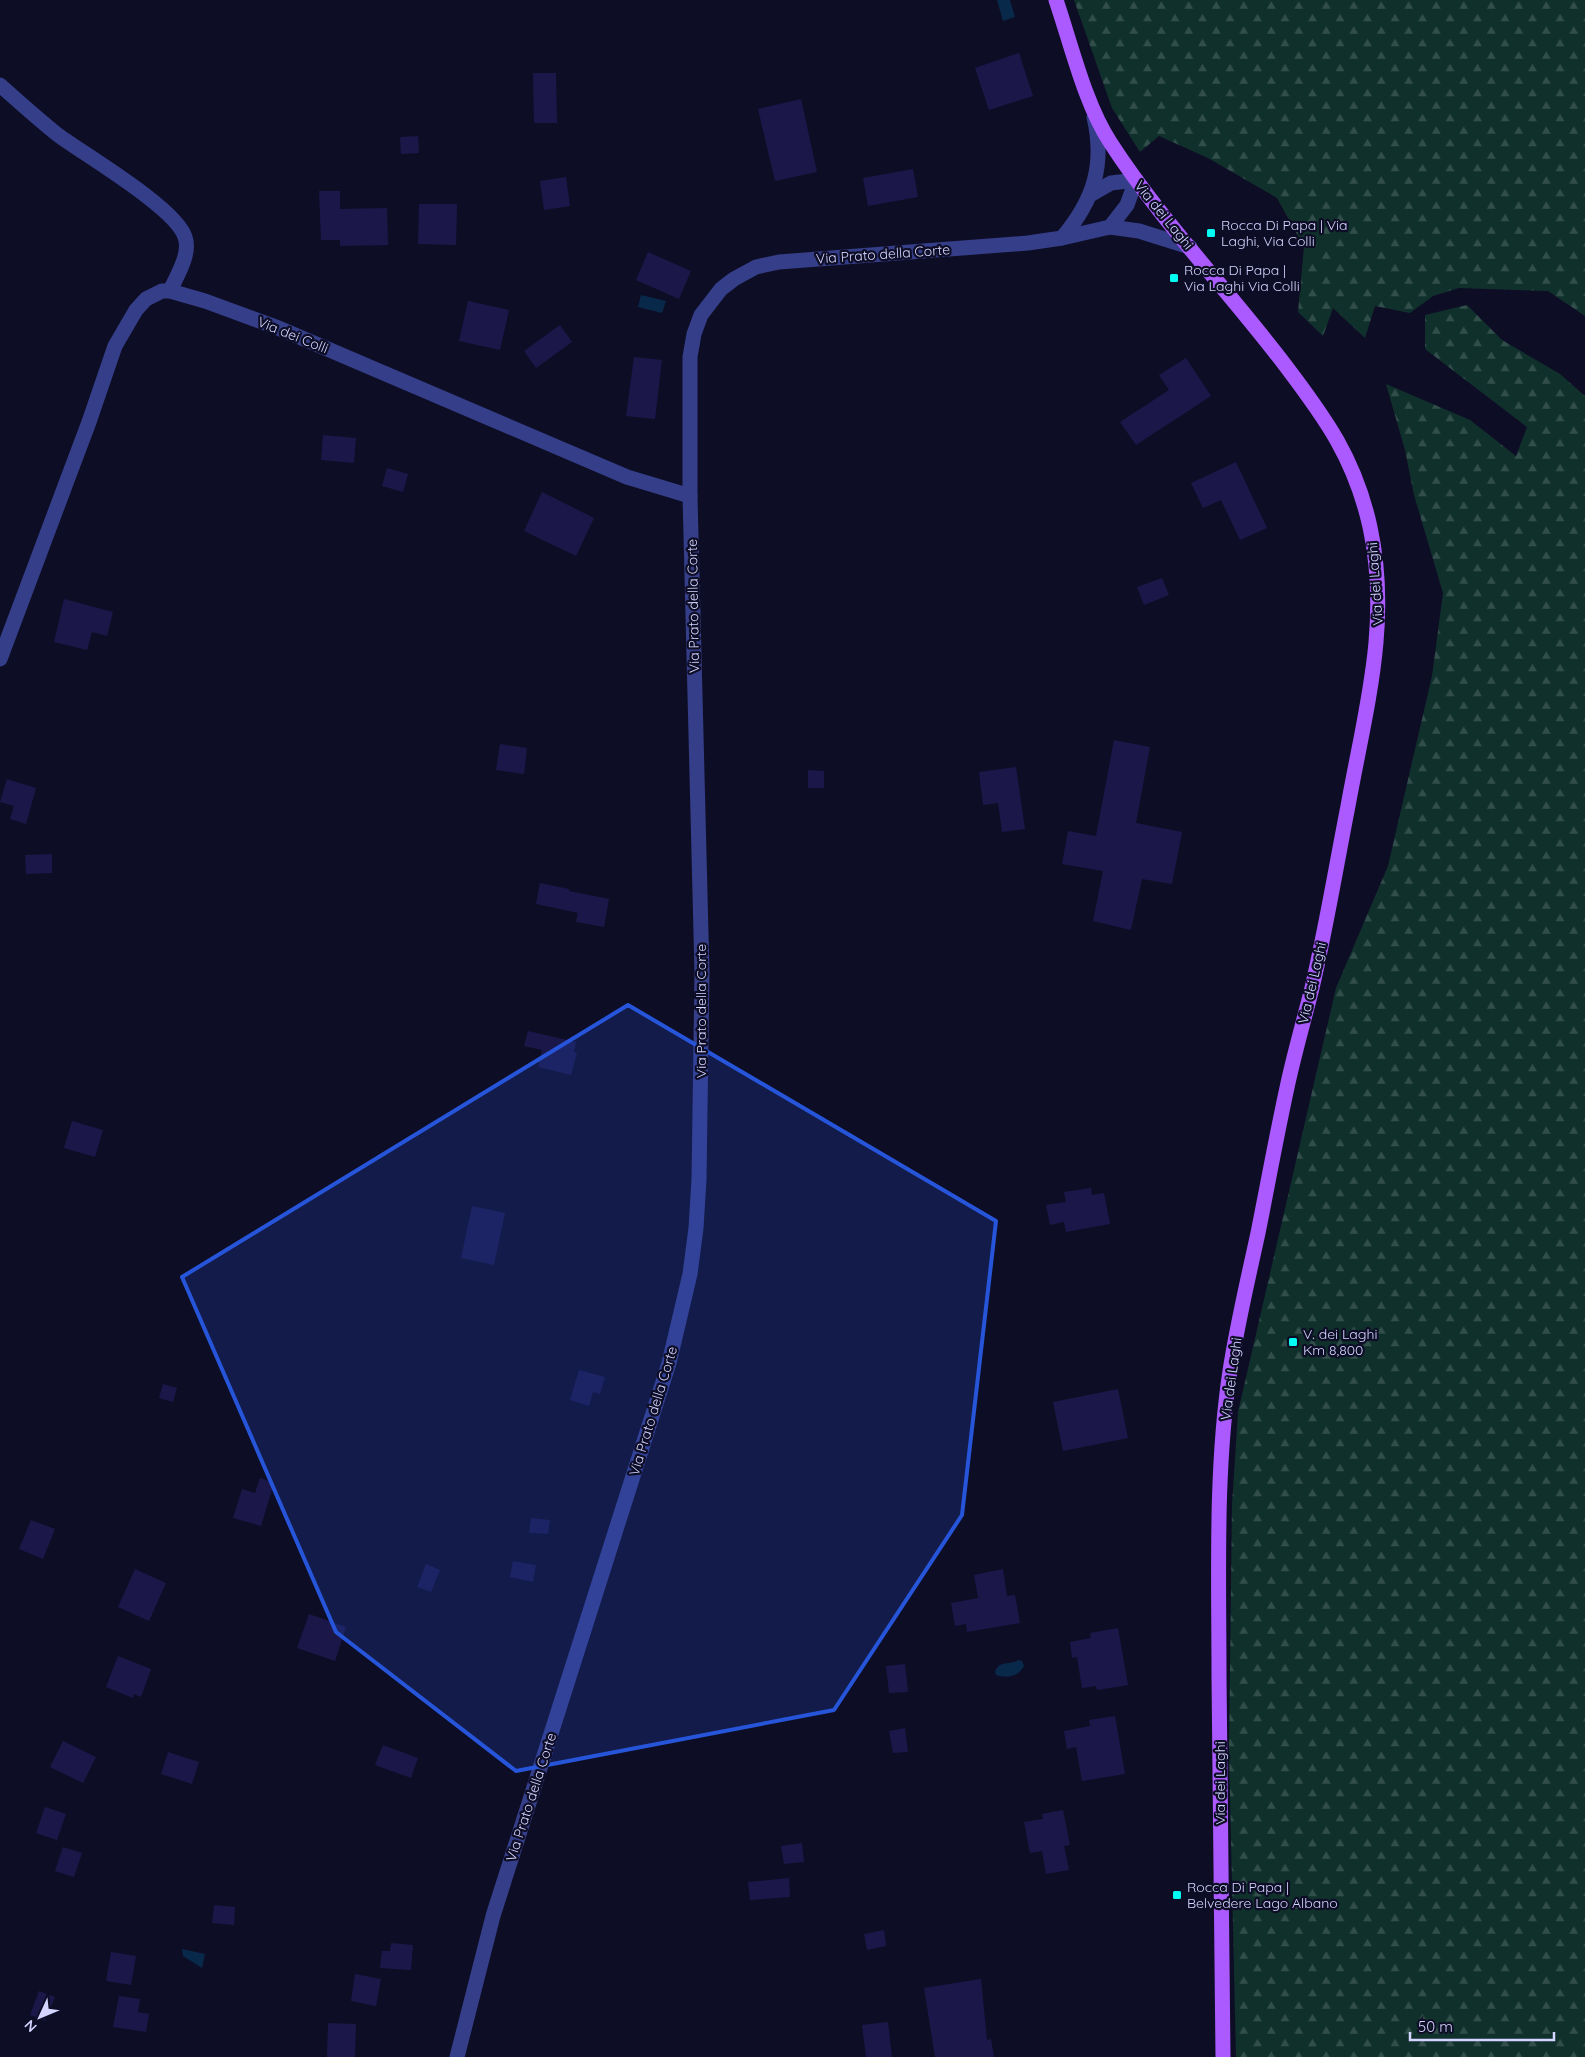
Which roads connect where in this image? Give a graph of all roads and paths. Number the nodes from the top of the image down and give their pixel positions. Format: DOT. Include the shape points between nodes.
graph roads {
  1 [pos="1056,0"];
  2 [pos="0,85"];
  3 [pos="1092,107"];
  4 [pos="1136,180"];
  5 [pos="1090,195"];
  6 [pos="1110,227"];
  7 [pos="1062,238"];
  8 [pos="1190,247"];
  9 [pos="170,291"];
  10 [pos="690,496"];
  11 [pos="0,659"];
  12 [pos="456,2057"];
  13 [pos="1223,2057"];
  1 -- 3 [label="main road, Via dei Laghi"];
  2 -- 9 [label="street" via="56,133 138,190 178,224 187,245"];
  3 -- 4 [label="main road, Via dei Laghi" via="1105,135"];
  3 -- 5 [label="street" via="1099,155"];
  4 -- 5 [label="street" via="1111,183"];
  4 -- 6 [label="street" via="1127,205"];
  4 -- 8 [label="main road, Via dei Laghi"];
  5 -- 7 [label="street" via="1080,215"];
  6 -- 7 [label="street, Via Prato della Corte"];
  6 -- 8 [label="street" via="1139,231"];
  7 -- 10 [label="street, Via Prato della Corte" via="779,262 756,267 734,279 707,306 694,334 690,357"];
  8 -- 13 [label="main road, Via dei Laghi" via="1262,335 1338,440 1366,511 1379,596 1376,659 1334,882 1313,985 1289,1078 1227,1396 1222,1456 1219,1598"];
  9 -- 10 [label="street, Via dei Colli" via="276,326 627,477"];
  9 -- 11 [label="street" via="146,299 115,346"];
  10 -- 12 [label="street, Via Prato della Corte" via="702,973 698,1204 694,1252 669,1363 493,1916"];
}
